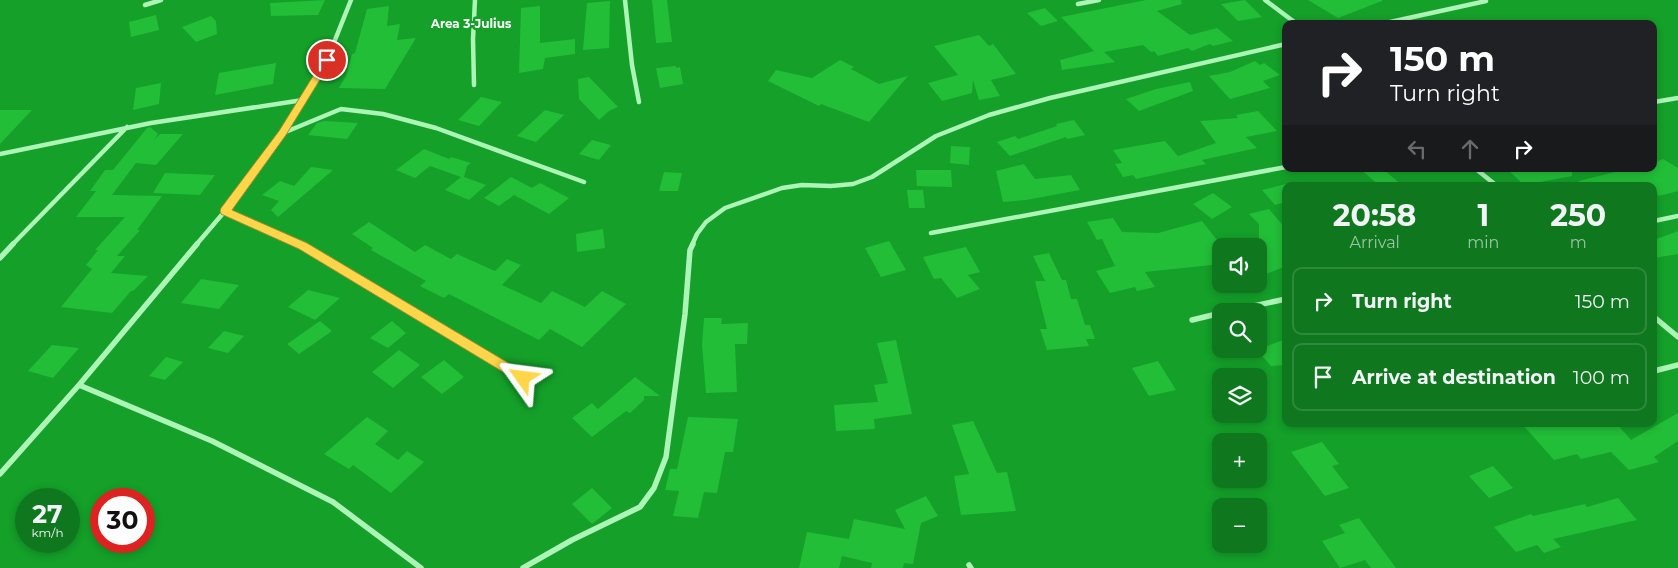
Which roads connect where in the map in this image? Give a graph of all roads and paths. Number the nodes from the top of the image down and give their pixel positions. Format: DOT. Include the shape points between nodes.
graph roads {
  1 [pos="161,0"];
  2 [pos="351,0"];
  3 [pos="475,0"];
  4 [pos="625,0"];
  5 [pos="1099,0"];
  6 [pos="1265,0"];
  7 [pos="1486,1"];
  8 [pos="1078,4"];
  9 [pos="145,5"];
  10 [pos="1292,20"];
  11 [pos="1399,20"];
  12 [pos="1282,45"];
  13 [pos="474,85"];
  14 [pos="1678,98"];
  15 [pos="303,100"];
  16 [pos="639,102"];
  17 [pos="1657,102"];
  18 [pos="128,127"];
  19 [pos="282,133"];
  20 [pos="0,154"];
  21 [pos="1282,168"];
  22 [pos="1480,172"];
  23 [pos="584,182"];
  24 [pos="1492,182"];
  25 [pos="225,211"];
  26 [pos="1678,216"];
  27 [pos="1657,220"];
  28 [pos="932,232"];
  29 [pos="0,258"];
  30 [pos="1282,300"];
  31 [pos="1267,303"];
  32 [pos="1212,315"];
  33 [pos="1192,320"];
  34 [pos="1657,320"];
  35 [pos="1678,337"];
  36 [pos="1678,365"];
  37 [pos="1657,370"];
  38 [pos="523,378"];
  39 [pos="79,385"];
  40 [pos="0,474"];
  41 [pos="421,568"];
  42 [pos="522,568"];
  1 -- 9 [label="street"];
  2 -- 15 [label="street" via="327,60"];
  3 -- 13 [label="street"];
  4 -- 16 [label="street"];
  5 -- 8 [label="street"];
  6 -- 10 [label="street"];
  7 -- 11 [label="street"];
  12 -- 42 [label="street" via="989,115 936,136 872,178 853,184 782,188 725,208 706,222 690,250 666,457 654,488 640,507"];
  14 -- 17 [label="street"];
  15 -- 18 [label="street"];
  15 -- 19 [label="street"];
  18 -- 20 [label="street"];
  18 -- 29 [label="street"];
  19 -- 23 [label="street" via="341,109 384,114 415,120"];
  19 -- 25 [label="street"];
  21 -- 28 [label="street"];
  22 -- 24 [label="street"];
  25 -- 38 [label="street" via="303,246"];
  25 -- 39 [label="street"];
  26 -- 27 [label="street"];
  30 -- 31 [label="street"];
  32 -- 33 [label="street"];
  34 -- 35 [label="street"];
  36 -- 37 [label="street"];
  39 -- 40 [label="street"];
  39 -- 41 [label="street" via="212,441 333,502"];
}
